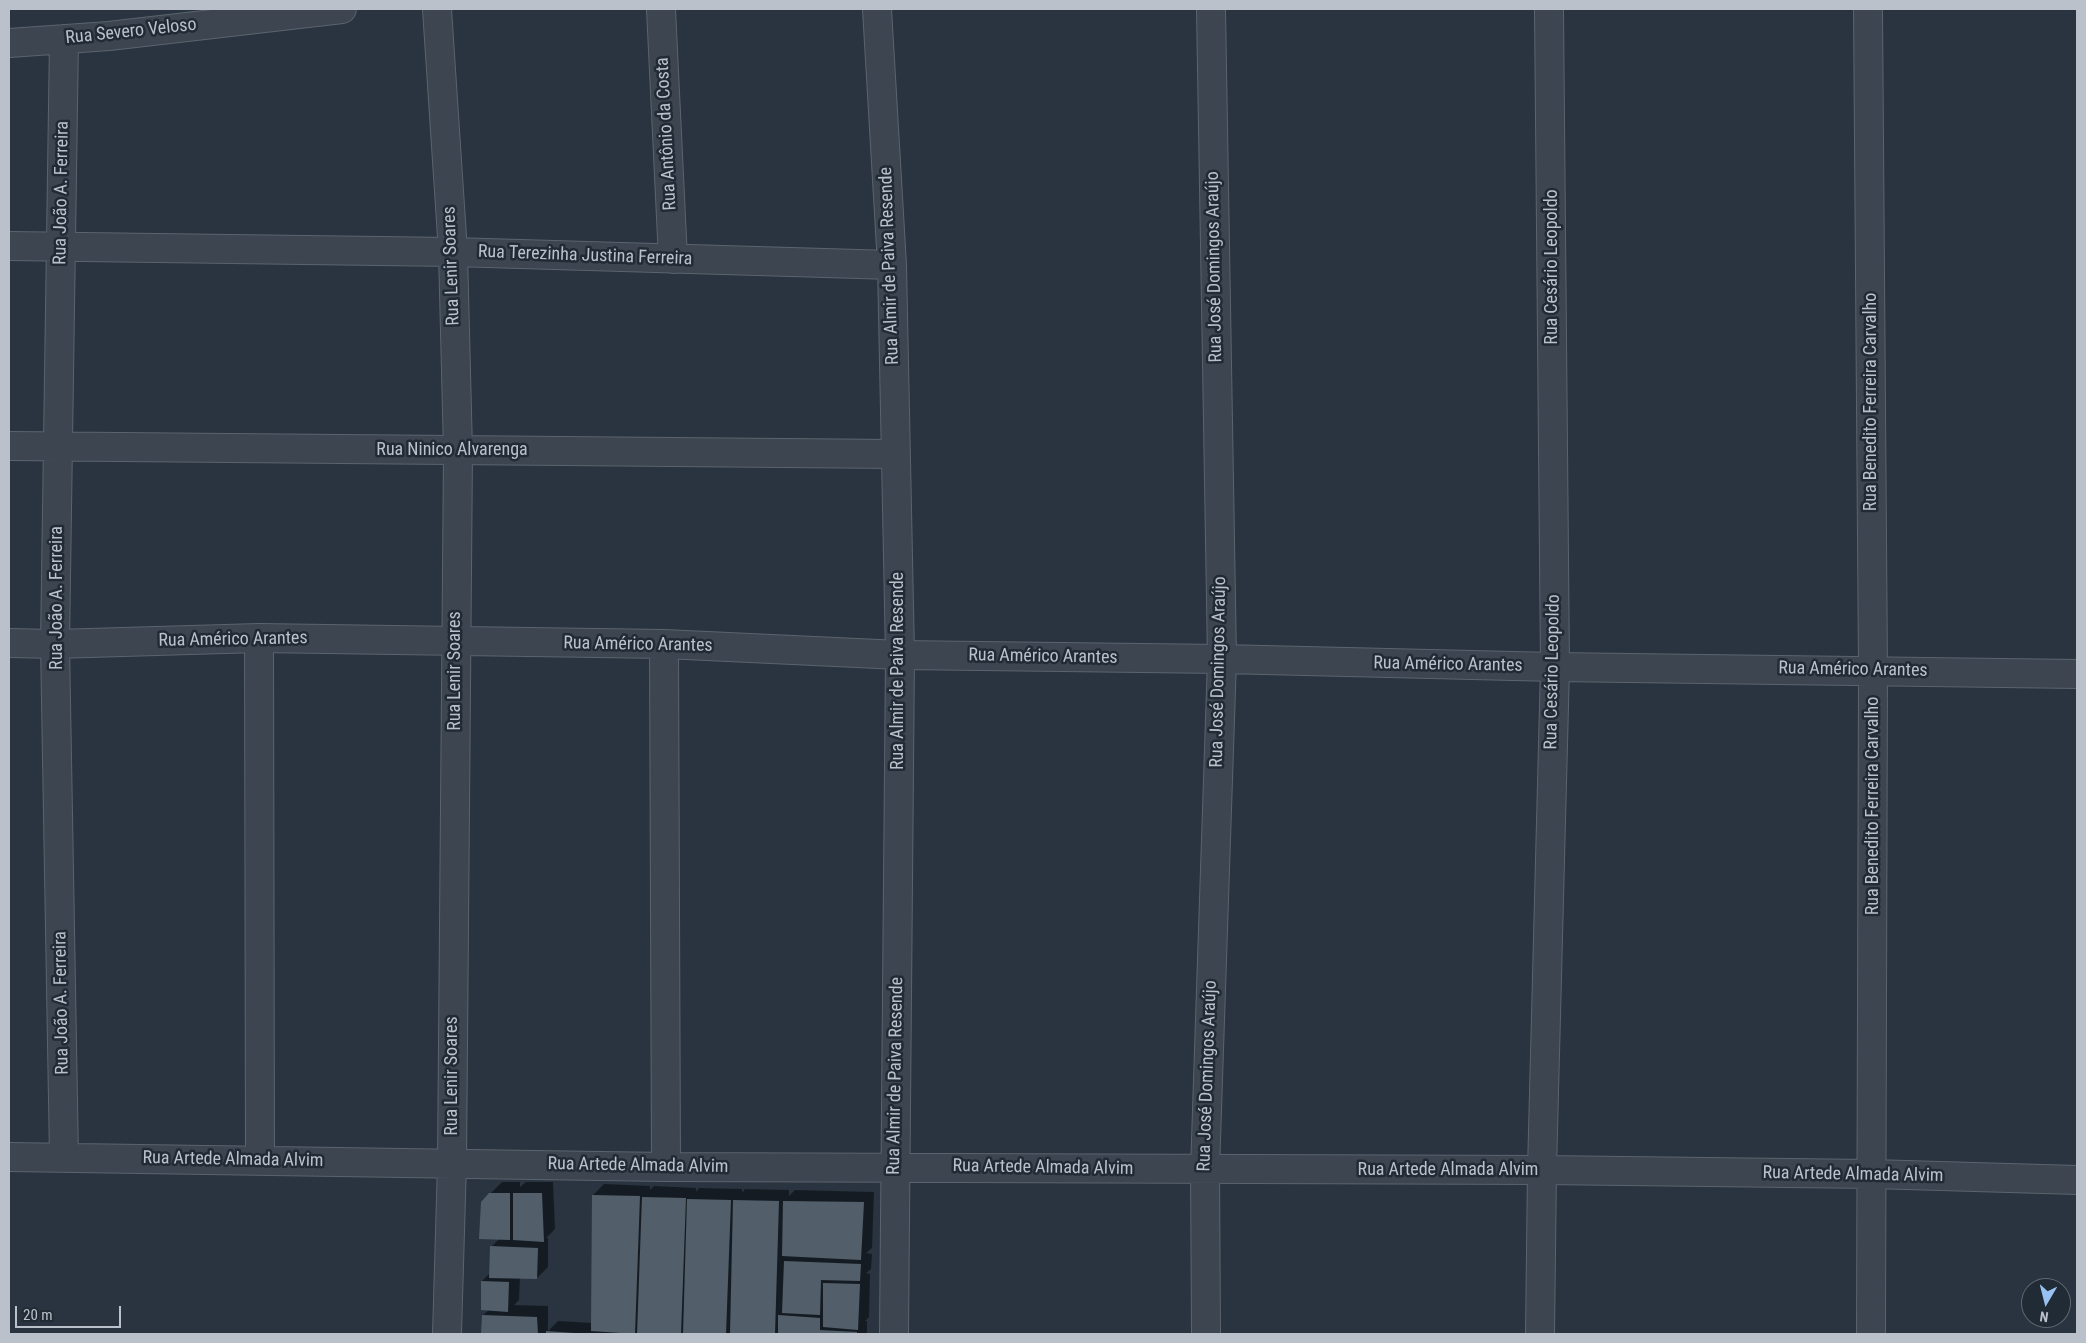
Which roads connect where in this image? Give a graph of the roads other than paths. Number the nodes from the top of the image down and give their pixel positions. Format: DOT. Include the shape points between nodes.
graph roads {
  1 [pos="342,9"];
  2 [pos="438,9"];
  3 [pos="661,9"];
  4 [pos="877,9"];
  5 [pos="1211,9"];
  6 [pos="1550,9"];
  7 [pos="1868,9"];
  8 [pos="64,39"];
  9 [pos="9,43"];
  10 [pos="9,246"];
  11 [pos="62,247"];
  12 [pos="453,252"];
  13 [pos="673,259"];
  14 [pos="892,265"];
  15 [pos="9,446"];
  16 [pos="58,446"];
  17 [pos="458,451"];
  18 [pos="896,454"];
  19 [pos="260,638"];
  20 [pos="456,641"];
  21 [pos="9,644"];
  22 [pos="55,644"];
  23 [pos="664,644"];
  24 [pos="900,655"];
  25 [pos="1222,659"];
  26 [pos="1555,667"];
  27 [pos="1873,670"];
  28 [pos="2077,674"];
  29 [pos="9,1156"];
  30 [pos="64,1157"];
  31 [pos="260,1160"];
  32 [pos="452,1163"];
  33 [pos="666,1167"];
  34 [pos="895,1167"];
  35 [pos="1205,1170"];
  36 [pos="1542,1170"];
  37 [pos="1872,1174"];
  38 [pos="2077,1180"];
  39 [pos="447,1334"];
  40 [pos="894,1334"];
  41 [pos="1206,1334"];
  42 [pos="1540,1334"];
  43 [pos="1871,1334"];
  1 -- 8 [label="street, Rua Severo Veloso"];
  2 -- 12 [label="street, Rua Lenir Soares"];
  3 -- 13 [label="street, Rua Antônio da Costa"];
  4 -- 14 [label="street, Rua Almir de Paiva Resende"];
  5 -- 25 [label="street, Rua José Domingos Araújo"];
  6 -- 26 [label="street, Rua Cesário Leopoldo"];
  7 -- 27 [label="street, Rua Benedito Ferreira Carvalho"];
  8 -- 9 [label="street, Rua Severo Veloso"];
  8 -- 11 [label="street, Rua João A. Ferreira"];
  10 -- 11 [label="street, Rua Terezinha Justina Ferreira"];
  11 -- 12 [label="street, Rua Terezinha Justina Ferreira"];
  11 -- 16 [label="street, Rua João A. Ferreira"];
  12 -- 13 [label="street, Rua Terezinha Justina Ferreira"];
  12 -- 17 [label="street, Rua Lenir Soares"];
  13 -- 14 [label="street, Rua Terezinha Justina Ferreira"];
  14 -- 18 [label="street, Rua Almir de Paiva Resende"];
  15 -- 16 [label="street, Rua Ninico Alvarenga"];
  16 -- 17 [label="street, Rua Ninico Alvarenga"];
  16 -- 22 [label="street, Rua João A. Ferreira"];
  17 -- 18 [label="street, Rua Ninico Alvarenga"];
  17 -- 20 [label="street, Rua Lenir Soares"];
  18 -- 24 [label="street, Rua Almir de Paiva Resende"];
  19 -- 20 [label="street, Rua Américo Arantes"];
  19 -- 22 [label="street, Rua Américo Arantes"];
  19 -- 31 [label="street"];
  20 -- 23 [label="street, Rua Américo Arantes"];
  20 -- 32 [label="street, Rua Lenir Soares"];
  21 -- 22 [label="street, Rua Américo Arantes"];
  22 -- 30 [label="street, Rua João A. Ferreira"];
  23 -- 24 [label="street, Rua Américo Arantes"];
  23 -- 33 [label="street"];
  24 -- 25 [label="street, Rua Américo Arantes"];
  24 -- 34 [label="street, Rua Almir de Paiva Resende"];
  25 -- 26 [label="street, Rua Américo Arantes"];
  25 -- 35 [label="street, Rua José Domingos Araújo"];
  26 -- 27 [label="street, Rua Américo Arantes"];
  26 -- 36 [label="street, Rua Cesário Leopoldo"];
  27 -- 28 [label="street, Rua Américo Arantes"];
  27 -- 37 [label="street, Rua Benedito Ferreira Carvalho"];
  29 -- 30 [label="street, Rua Artede Almada Alvim"];
  30 -- 31 [label="street, Rua Artede Almada Alvim"];
  31 -- 32 [label="street, Rua Artede Almada Alvim"];
  32 -- 33 [label="street, Rua Artede Almada Alvim"];
  32 -- 39 [label="street, Rua Lenir Soares"];
  33 -- 34 [label="street, Rua Artede Almada Alvim"];
  34 -- 35 [label="street, Rua Artede Almada Alvim"];
  34 -- 40 [label="street, Rua Almir de Paiva Resende"];
  35 -- 36 [label="street, Rua Artede Almada Alvim"];
  35 -- 41 [label="street, Rua José Domingos Araújo"];
  36 -- 37 [label="street, Rua Artede Almada Alvim"];
  36 -- 42 [label="street, Rua Cesário Leopoldo"];
  37 -- 38 [label="street, Rua Artede Almada Alvim"];
  37 -- 43 [label="street, Rua Benedito Ferreira Carvalho"];
}
